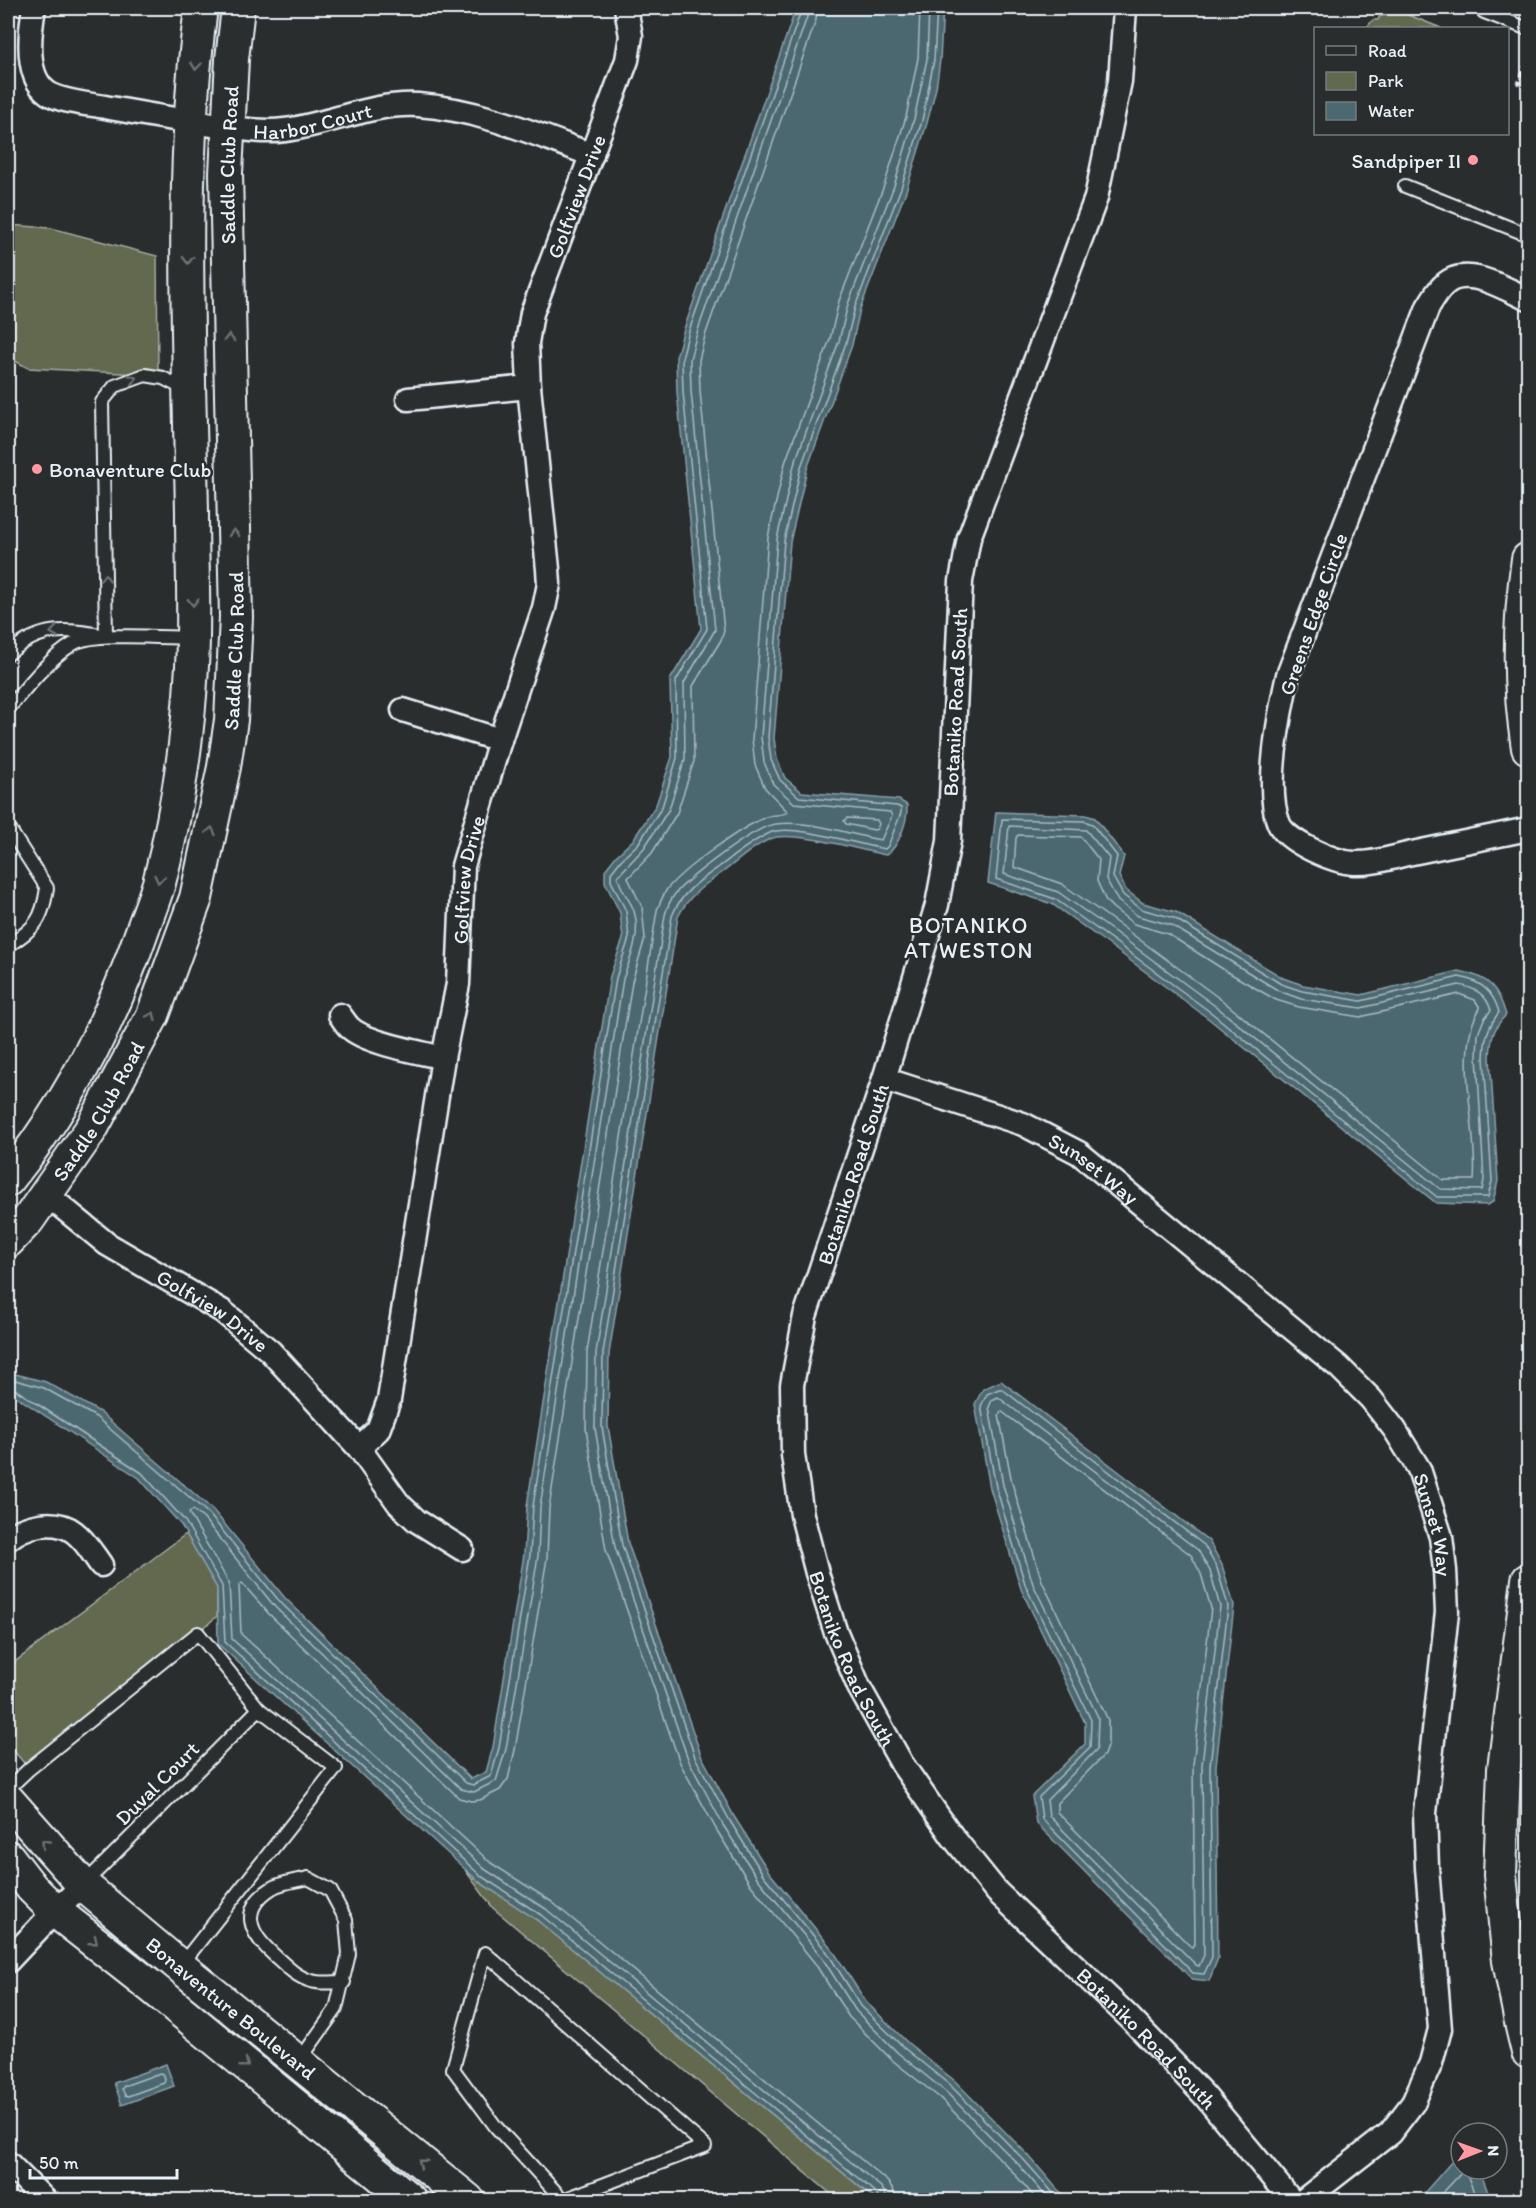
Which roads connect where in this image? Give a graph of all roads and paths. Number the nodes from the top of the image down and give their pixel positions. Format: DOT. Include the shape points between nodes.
graph roads {
  1 [pos="34,8"];
  2 [pos="201,8"];
  3 [pos="238,8"];
  4 [pos="626,8"];
  5 [pos="1125,8"];
  6 [pos="1483,8"];
  7 [pos="1528,29"];
  8 [pos="1528,60"];
  9 [pos="1518,85"];
  10 [pos="192,122"];
  11 [pos="228,127"];
  12 [pos="592,155"];
  13 [pos="1405,186"];
  14 [pos="1528,236"];
  15 [pos="1528,299"];
  16 [pos="529,387"];
  17 [pos="190,391"];
  18 [pos="408,399"];
  19 [pos="1528,559"];
  20 [pos="106,636"];
  21 [pos="193,638"];
  22 [pos="8,654"];
  23 [pos="8,710"];
  24 [pos="403,710"];
  25 [pos="500,740"];
  26 [pos="1528,748"];
  27 [pos="8,827"];
  28 [pos="1528,829"];
  29 [pos="8,946"];
  30 [pos="340,1015"];
  31 [pos="444,1058"];
  32 [pos="884,1078"];
  33 [pos="8,1177"];
  34 [pos="46,1194"];
  35 [pos="8,1241"];
  36 [pos="359,1448"];
  37 [pos="9,1536"];
  38 [pos="462,1549"];
  39 [pos="101,1565"];
  40 [pos="1528,1580"];
  41 [pos="259,1709"];
  42 [pos="8,1789"];
  43 [pos="8,1800"];
  44 [pos="8,1857"];
  45 [pos="83,1885"];
  46 [pos="55,1911"];
  47 [pos="8,1961"];
  48 [pos="180,1967"];
  49 [pos="344,1982"];
  50 [pos="1526,2035"];
  51 [pos="299,2061"];
  52 [pos="8,2163"];
  53 [pos="45,2200"];
  54 [pos="410,2200"];
  55 [pos="468,2200"];
  56 [pos="563,2200"];
  57 [pos="1291,2200"];
  58 [pos="1304,2200"];
  1 -- 10 [label="street, Harbor Court" via="29,40 34,74 47,93"];
  2 -- 10 [label="street, Saddle Club Road, one-way"];
  3 -- 11 [label="street, Saddle Club Road"];
  4 -- 12 [label="street, Golfview Drive" via="631,36 627,60"];
  5 -- 32 [label="street, Botaniko Road South" via="1120,81 1096,198 969,538 961,581 949,841 937,905"];
  6 -- 7 [label="lane" via="1484,12"];
  8 -- 9 [label="path"];
  10 -- 11 [label="street, Harbor Court"];
  10 -- 17 [label="street, Saddle Club Road, one-way" via="188,190"];
  11 -- 12 [label="street, Harbor Court" via="285,130 377,108 416,105 467,112"];
  34 -- 11 [label="street, Saddle Club Road, one-way" via="92,1128 153,1015 196,898 224,767 232,710 236,617"];
  12 -- 16 [label="street, Golfview Drive" via="532,313 527,343"];
  13 -- 14 [label="lane"];
  15 -- 28 [label="street, Greens Edge Circle" via="1468,277 1452,280 1438,291 1428,307 1288,675 1273,789 1283,830 1297,842 1342,861 1371,862"];
  16 -- 18 [label="street"];
  16 -- 25 [label="street, Golfview Drive" via="549,584"];
  20 -- 17 [label="lane, one-way" via="102,402 115,386 145,375 163,378"];
  17 -- 21 [label="street, Saddle Club Road, one-way"];
  19 -- 26 [label="street" via="1522,636"];
  20 -- 21 [label="lane"];
  20 -- 22 [label="lane, one-way" via="70,630 47,632 23,640"];
  20 -- 23 [label="lane" via="75,643"];
  21 -- 33 [label="street, Saddle Club Road, one-way" via="184,747 158,884 127,973 84,1067 47,1128"];
  24 -- 25 [label="street"];
  25 -- 31 [label="street, Golfview Drive" via="463,866 458,984"];
  27 -- 29 [label="lane" via="46,888 44,910 32,929"];
  30 -- 31 [label="street" via="359,1035"];
  31 -- 36 [label="street, Golfview Drive" via="388,1400 378,1430"];
  32 -- 57 [label="street, Botaniko Road South" via="805,1317 792,1385 793,1455 802,1515 835,1630 859,1687 902,1764 952,1836 997,1892 1129,2017 1204,2095"];
  32 -- 58 [label="street, Sunset Way" via="1023,1124 1079,1153 1339,1367 1371,1399 1419,1469 1441,1537 1445,1570 1446,1612 1425,1813 1440,2029 1413,2103 1390,2133"];
  33 -- 34 [label="street"];
  34 -- 35 [label="street, Saddle Club Road"];
  34 -- 36 [label="street, Golfview Drive" via="107,1244 222,1311 270,1351"];
  36 -- 38 [label="street, Golfview Drive" via="399,1504 417,1521"];
  37 -- 39 [label="street" via="40,1525 66,1528 82,1540"];
  40 -- 50 [label="street" via="1504,1768 1500,1875 1509,1961"];
  41 -- 42 [label="lane" via="198,1633"];
  41 -- 45 [label="lane, Duval Court"];
  41 -- 48 [label="lane" via="336,1768"];
  45 -- 43 [label="street, Bonaventure Boulevard, one-way"];
  44 -- 46 [label="street, Bonaventure Boulevard"];
  45 -- 46 [label="street"];
  45 -- 48 [label="street, Bonaventure Boulevard"];
  46 -- 47 [label="street"];
  46 -- 54 [label="street, Bonaventure Boulevard, one-way"];
  48 -- 51 [label="street, Bonaventure Boulevard"];
  49 -- 49 [label="lane" via="349,1954 346,1920 330,1890 308,1878 274,1887 257,1900 251,1926 259,1942 297,1975 313,1982"];
  49 -- 51 [label="lane" via="336,2009"];
  55 -- 51 [label="street, Bonaventure Boulevard, one-way"];
  52 -- 53 [label="street"];
  56 -- 56 [label="lane" via="705,2146 486,1953 453,2069 496,2127"];
}
